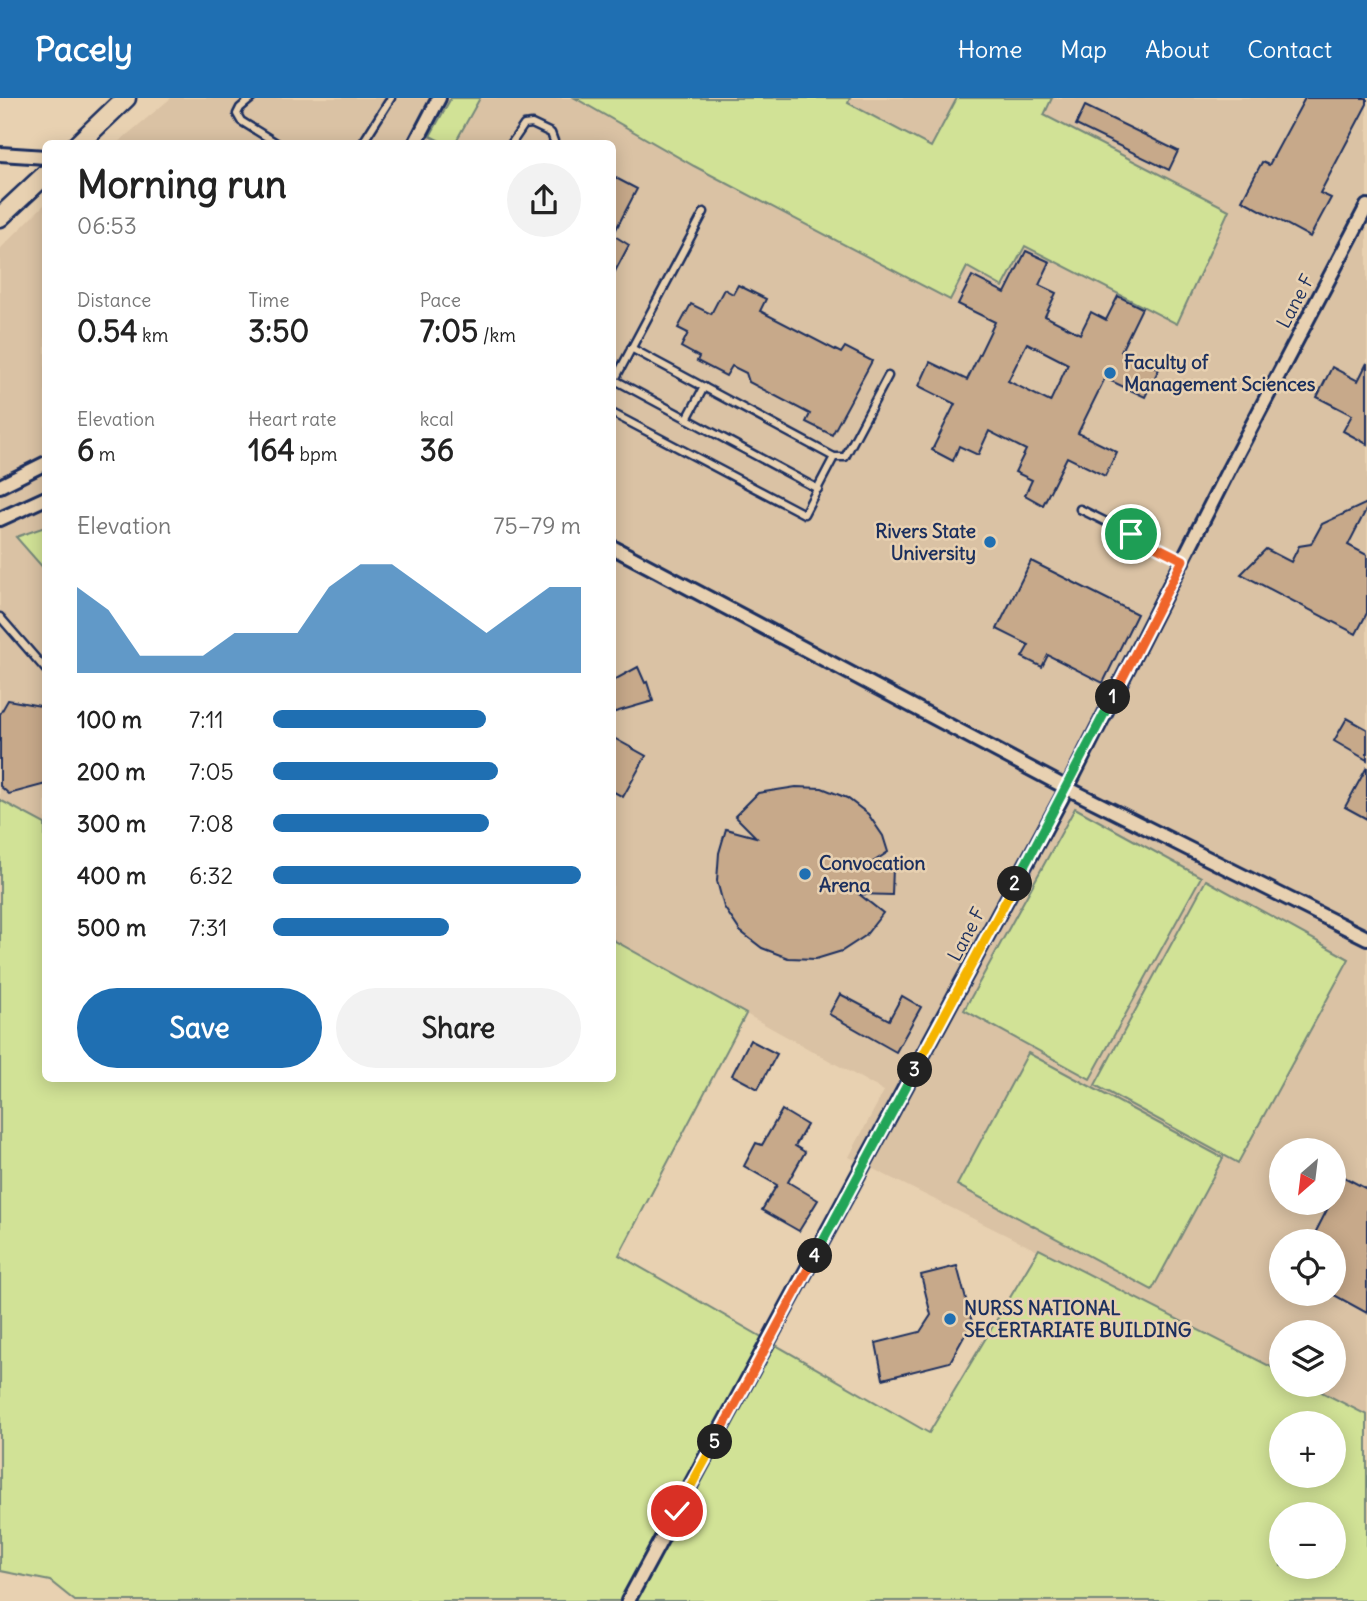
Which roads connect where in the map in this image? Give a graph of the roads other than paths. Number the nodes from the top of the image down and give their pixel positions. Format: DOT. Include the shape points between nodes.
graph roads {
  1 [pos="127,98"];
  2 [pos="252,98"];
  3 [pos="391,98"];
  4 [pos="439,98"];
  5 [pos="82,140"];
  6 [pos="272,140"];
  7 [pos="365,140"];
  8 [pos="421,140"];
  9 [pos="514,140"];
  10 [pos="554,140"];
  11 [pos="0,153"];
  12 [pos="42,157"];
  13 [pos="42,178"];
  14 [pos="1367,206"];
  15 [pos="704,212"];
  16 [pos="0,217"];
  17 [pos="631,348"];
  18 [pos="888,376"];
  19 [pos="616,378"];
  20 [pos="616,383"];
  21 [pos="704,387"];
  22 [pos="616,415"];
  23 [pos="687,419"];
  24 [pos="834,457"];
  25 [pos="42,465"];
  26 [pos="0,486"];
  27 [pos="818,489"];
  28 [pos="42,500"];
  29 [pos="1080,509"];
  30 [pos="0,519"];
  31 [pos="616,549"];
  32 [pos="1183,560"];
  33 [pos="0,617"];
  34 [pos="42,665"];
  35 [pos="1068,788"];
  36 [pos="1367,938"];
  37 [pos="628,1601"];
  1 -- 5 [label="street"];
  2 -- 6 [label="lane" via="237,114"];
  3 -- 7 [label="lane"];
  4 -- 8 [label="street"];
  9 -- 10 [label="lane" via="524,125 532,124 551,133"];
  11 -- 12 [label="street"];
  13 -- 16 [label="street"];
  14 -- 32 [label="street, Lane F"];
  15 -- 17 [label="lane"];
  17 -- 19 [label="lane"];
  17 -- 21 [label="lane"];
  18 -- 24 [label="lane" via="845,457"];
  20 -- 23 [label="lane"];
  21 -- 23 [label="lane"];
  21 -- 24 [label="lane"];
  22 -- 27 [label="lane" via="804,514"];
  23 -- 27 [label="lane"];
  24 -- 27 [label="lane"];
  25 -- 26 [label="street"];
  28 -- 30 [label="street"];
  29 -- 32 [label="lane"];
  31 -- 35 [label="street"];
  32 -- 35 [label="street, Lane F"];
  33 -- 34 [label="lane"];
  35 -- 36 [label="street"];
  35 -- 37 [label="street, Lane F"];
}
